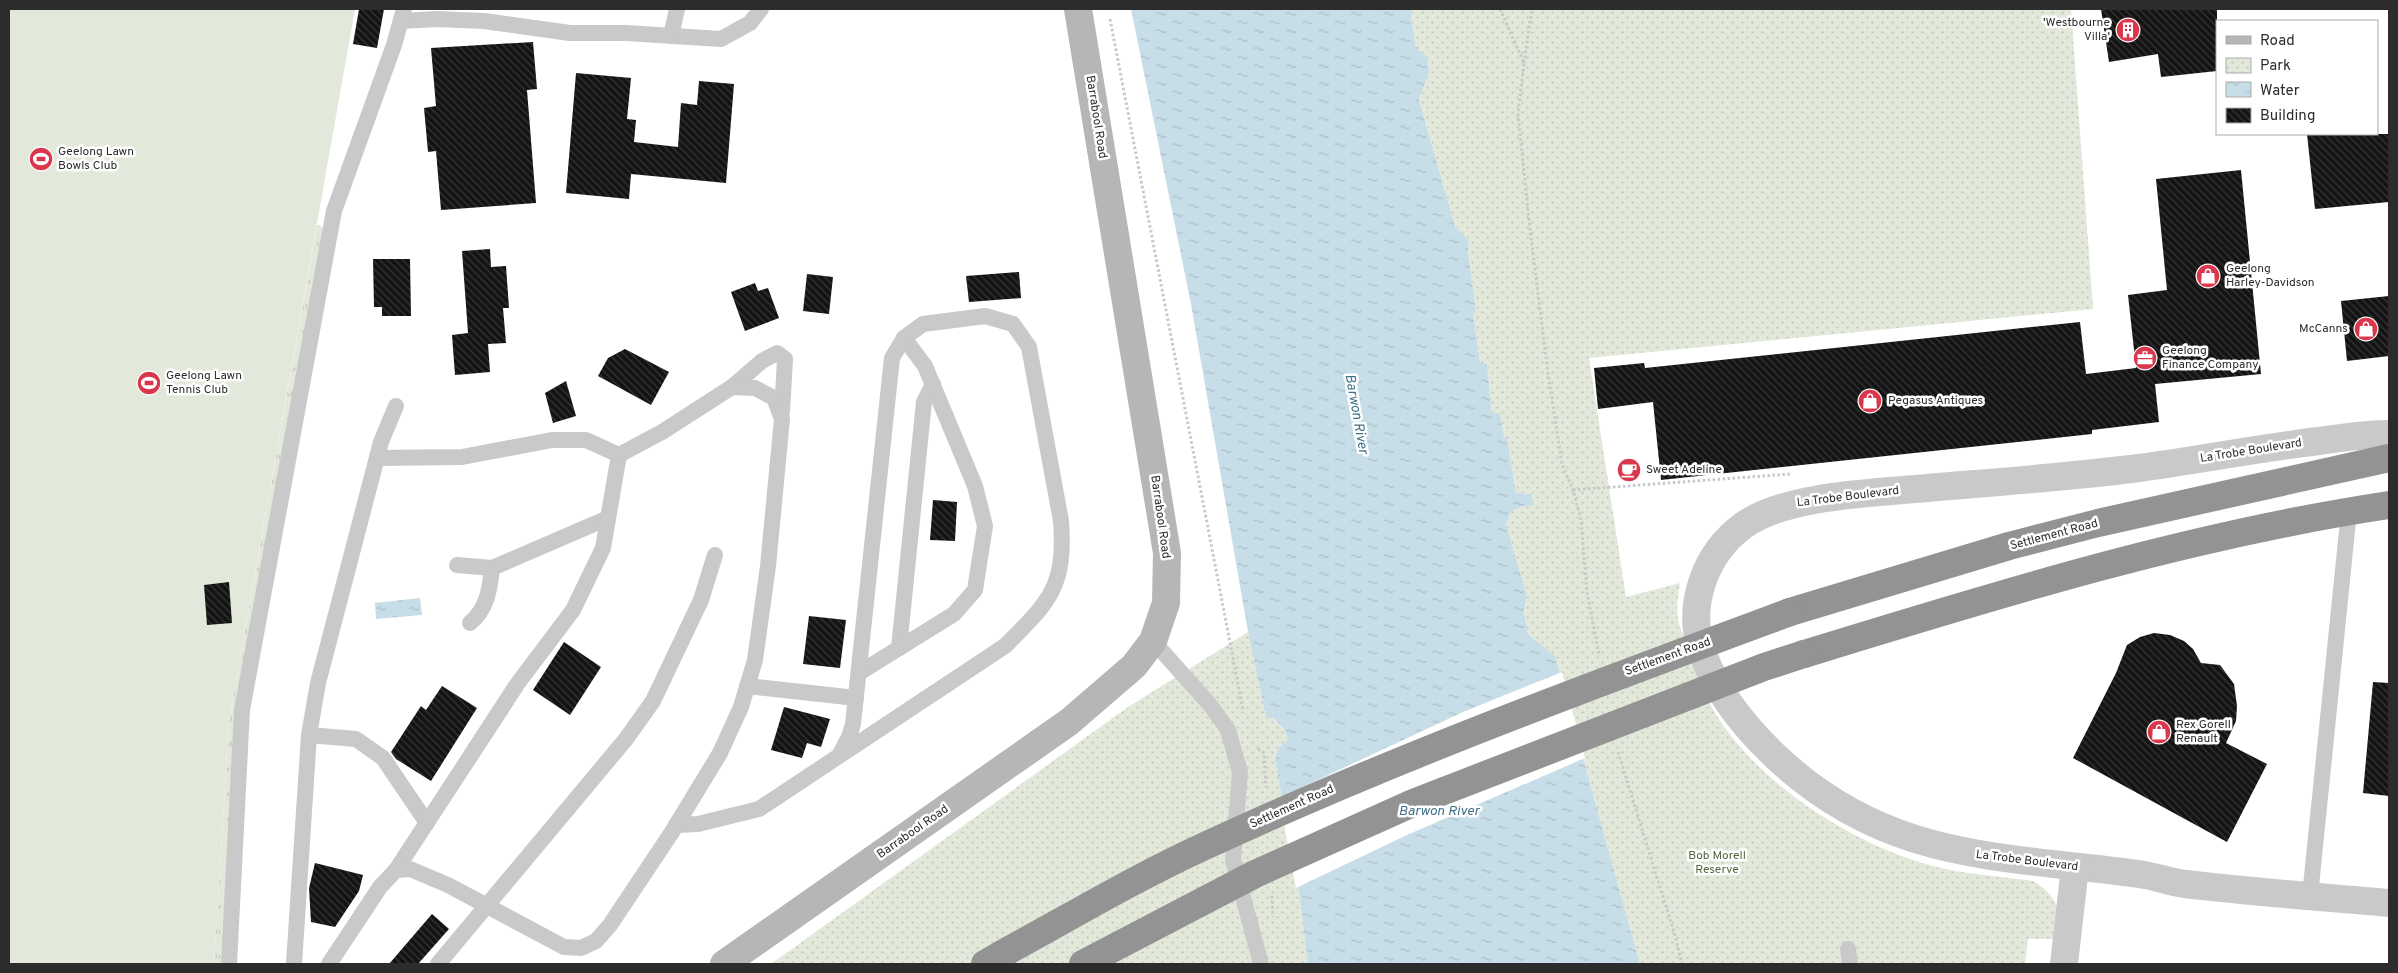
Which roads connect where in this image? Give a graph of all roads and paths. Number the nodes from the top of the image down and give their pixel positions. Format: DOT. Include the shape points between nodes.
graph roads {
  1 [pos="678,9"];
  2 [pos="761,9"];
  3 [pos="1078,9"];
  4 [pos="1108,9"];
  5 [pos="1500,9"];
  6 [pos="1532,9"];
  7 [pos="402,15"];
  8 [pos="670,36"];
  9 [pos="1524,63"];
  10 [pos="904,338"];
  11 [pos="933,384"];
  12 [pos="732,388"];
  13 [pos="396,406"];
  14 [pos="782,418"];
  15 [pos="2389,434"];
  16 [pos="619,455"];
  17 [pos="377,458"];
  18 [pos="2389,458"];
  19 [pos="2389,505"];
  20 [pos="2349,511"];
  21 [pos="608,518"];
  22 [pos="715,555"];
  23 [pos="457,565"];
  24 [pos="492,568"];
  25 [pos="470,622"];
  26 [pos="1153,641"];
  27 [pos="899,648"];
  28 [pos="1600,660"];
  29 [pos="858,673"];
  30 [pos="747,686"];
  31 [pos="856,698"];
  32 [pos="1245,718"];
  33 [pos="309,735"];
  34 [pos="1617,748"];
  35 [pos="839,756"];
  36 [pos="427,823"];
  37 [pos="676,825"];
  38 [pos="2076,867"];
  39 [pos="396,870"];
  40 [pos="2310,896"];
  41 [pos="2389,903"];
  42 [pos="486,906"];
  43 [pos="229,964"];
  44 [pos="294,964"];
  45 [pos="328,964"];
  46 [pos="438,964"];
  47 [pos="724,964"];
  48 [pos="986,964"];
  49 [pos="1083,964"];
  50 [pos="1260,964"];
  51 [pos="1682,964"];
  52 [pos="2064,964"];
  1 -- 8 [label="lane"];
  2 -- 8 [label="lane" via="750,23 720,39"];
  3 -- 26 [label="street, Barrabool Road" via="1167,553 1166,603"];
  4 -- 32 [label="path"];
  5 -- 9 [label="path"];
  6 -- 9 [label="path"];
  7 -- 8 [label="lane" via="484,21 570,33"];
  7 -- 43 [label="lane" via="334,211 244,701"];
  9 -- 28 [label="path" via="1518,114 1548,373 1562,464 1574,490 1581,520 1587,592"];
  10 -- 11 [label="lane" via="925,366"];
  10 -- 29 [label="lane" via="892,358"];
  10 -- 35 [label="lane" via="923,324 985,316 1012,324 1029,347 1061,521 1063,550 1058,580 1039,612 1005,646"];
  11 -- 27 [label="lane" via="924,402"];
  11 -- 27 [label="lane" via="975,486 985,526 975,590 954,614"];
  12 -- 14 [label="lane" via="756,388 774,398"];
  12 -- 14 [label="lane" via="762,361 778,353 785,359"];
  12 -- 16 [label="lane"];
  13 -- 17 [label="lane"];
  14 -- 30 [label="lane" via="768,566 755,660"];
  15 -- 38 [label="street, La Trobe Boulevard" via="2305,442 2128,469 1805,502 1781,507 1752,520 1732,535 1717,553 1703,580 1695,618 1702,651 1718,685 1738,715 1784,766 1868,822 1909,838 1968,853"];
  16 -- 17 [label="lane" via="586,440 552,440 462,457"];
  16 -- 21 [label="lane"];
  17 -- 33 [label="lane" via="318,683"];
  18 -- 48 [label="highway, Settlement Road, bridge" via="2098,523 2009,546 1790,612 1534,706 1376,770 1205,846"];
  19 -- 20 [label="highway"];
  20 -- 40 [label="lane"];
  20 -- 49 [label="highway, bridge" via="2089,569 1804,654 1413,803 1254,874"];
  21 -- 24 [label="lane"];
  21 -- 36 [label="lane" via="603,548 573,610 518,683"];
  22 -- 42 [label="lane" via="701,600 653,701 626,739"];
  23 -- 24 [label="lane"];
  24 -- 25 [label="lane" via="490,591 480,615"];
  26 -- 47 [label="street, Barrabool Road" via="1134,666 1069,722"];
  26 -- 50 [label="lane" via="1228,730 1240,772 1233,860"];
  27 -- 29 [label="lane"];
  29 -- 31 [label="lane"];
  30 -- 31 [label="lane"];
  30 -- 37 [label="lane" via="720,753"];
  31 -- 35 [label="lane" via="849,737"];
  33 -- 36 [label="lane" via="356,739 383,758"];
  33 -- 44 [label="lane"];
  34 -- 51 [label="path"];
  35 -- 37 [label="lane" via="759,810 698,824"];
  36 -- 39 [label="lane"];
  37 -- 42 [label="lane" via="610,925 596,941 581,948 564,947"];
  38 -- 40 [label="street, La Trobe Boulevard" via="2142,874 2180,883"];
  38 -- 52 [label="street"];
  39 -- 42 [label="lane" via="410,869"];
  39 -- 45 [label="lane" via="380,887"];
  40 -- 41 [label="street, La Trobe Boulevard"];
  42 -- 46 [label="lane"];
}
